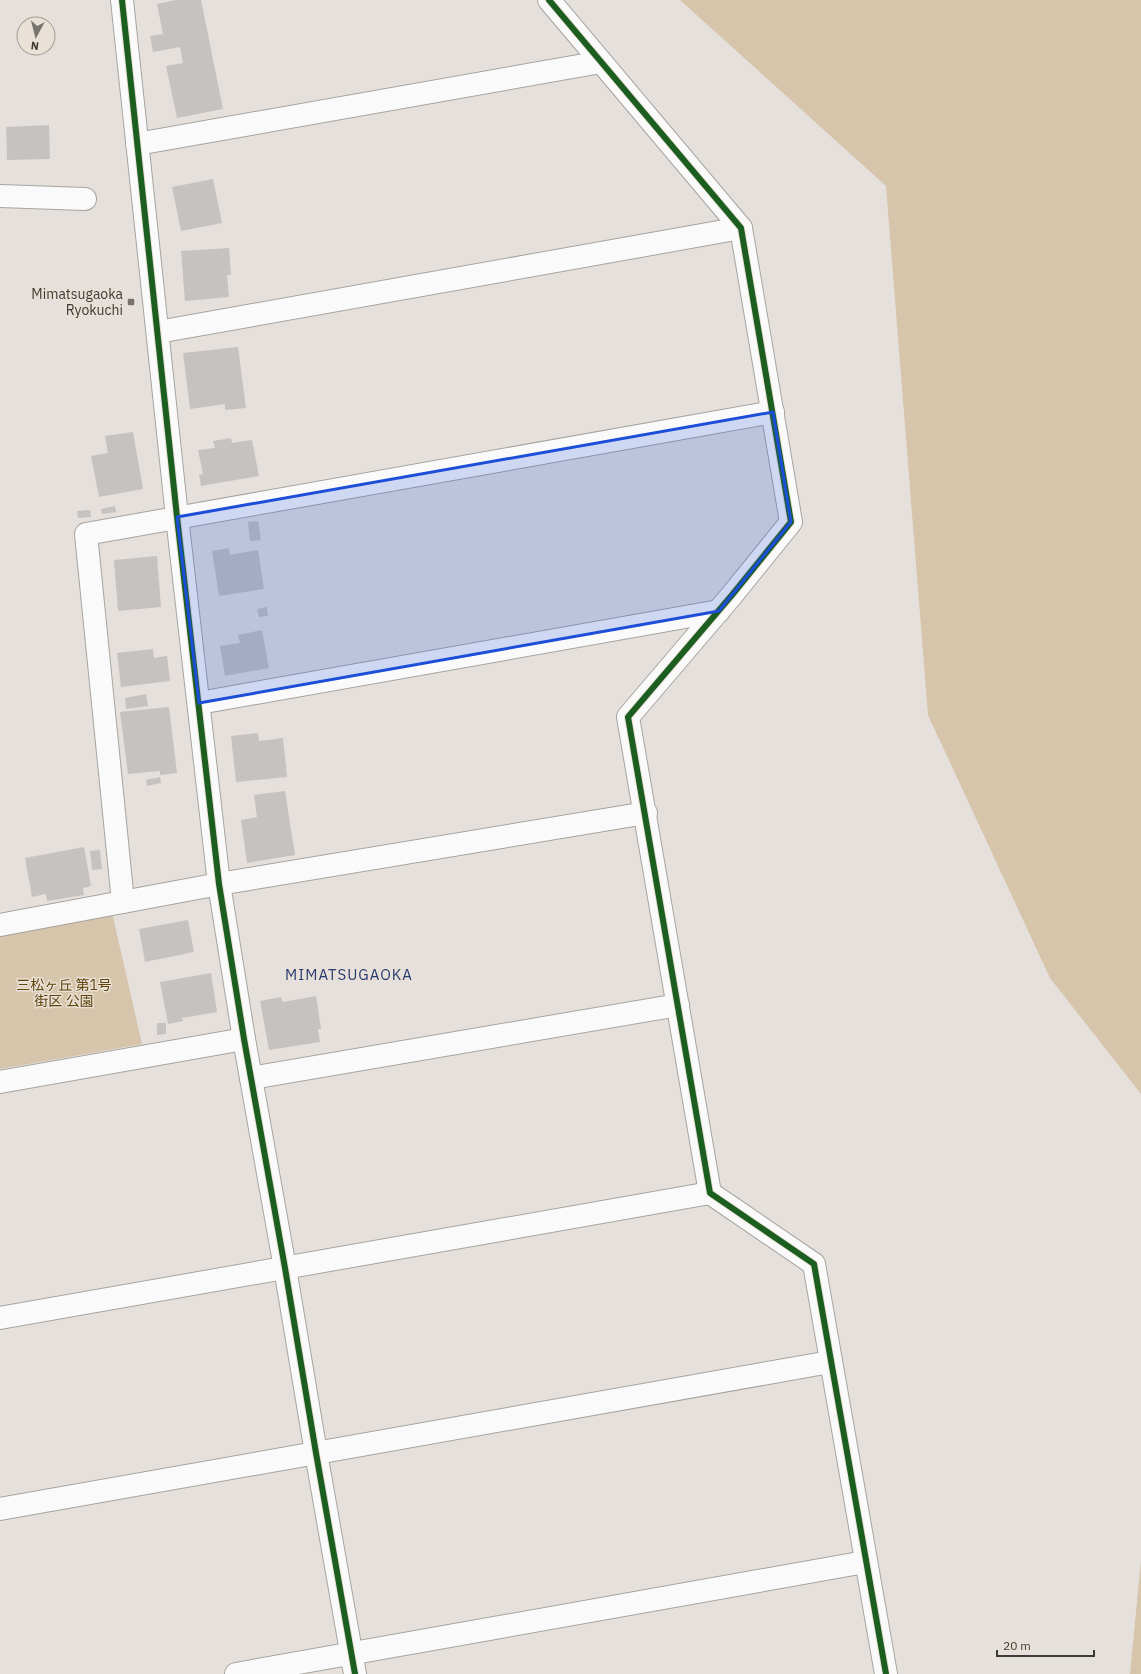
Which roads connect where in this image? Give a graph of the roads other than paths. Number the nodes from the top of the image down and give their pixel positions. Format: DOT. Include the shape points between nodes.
graph roads {
  1 [pos="122,0"];
  2 [pos="549,0"];
  3 [pos="601,62"];
  4 [pos="137,144"];
  5 [pos="0,196"];
  6 [pos="85,199"];
  7 [pos="741,228"];
  8 [pos="158,332"];
  9 [pos="773,412"];
  10 [pos="177,517"];
  11 [pos="719,611"];
  12 [pos="199,703"];
  13 [pos="646,813"];
  14 [pos="219,884"];
  15 [pos="123,902"];
  16 [pos="0,925"];
  17 [pos="678,1005"];
  18 [pos="244,1039"];
  19 [pos="251,1078"];
  20 [pos="0,1082"];
  21 [pos="710,1193"];
  22 [pos="285,1268"];
  23 [pos="0,1318"];
  24 [pos="830,1362"];
  25 [pos="316,1453"];
  26 [pos="0,1509"];
  27 [pos="865,1562"];
  28 [pos="353,1664"];
  29 [pos="236,1674"];
  30 [pos="886,1674"];
  1 -- 4 [label="street"];
  2 -- 3 [label="street"];
  3 -- 4 [label="street"];
  3 -- 7 [label="street"];
  4 -- 8 [label="street"];
  5 -- 6 [label="street"];
  7 -- 8 [label="street"];
  7 -- 9 [label="street"];
  8 -- 10 [label="street"];
  9 -- 10 [label="street"];
  9 -- 11 [label="street" via="791,522"];
  10 -- 12 [label="street"];
  10 -- 15 [label="street" via="86,534"];
  11 -- 12 [label="street"];
  11 -- 13 [label="street" via="628,717"];
  12 -- 14 [label="street"];
  13 -- 14 [label="street"];
  13 -- 17 [label="street"];
  14 -- 15 [label="street"];
  14 -- 18 [label="street"];
  15 -- 16 [label="street"];
  17 -- 19 [label="street"];
  17 -- 21 [label="street"];
  18 -- 19 [label="street"];
  18 -- 20 [label="street"];
  19 -- 22 [label="street"];
  21 -- 22 [label="street"];
  21 -- 24 [label="street" via="814,1264"];
  22 -- 23 [label="street"];
  22 -- 25 [label="street"];
  24 -- 25 [label="street"];
  24 -- 27 [label="street"];
  25 -- 26 [label="street"];
  25 -- 28 [label="street"];
  27 -- 28 [label="street"];
  27 -- 30 [label="street"];
  28 -- 29 [label="street"];
}
